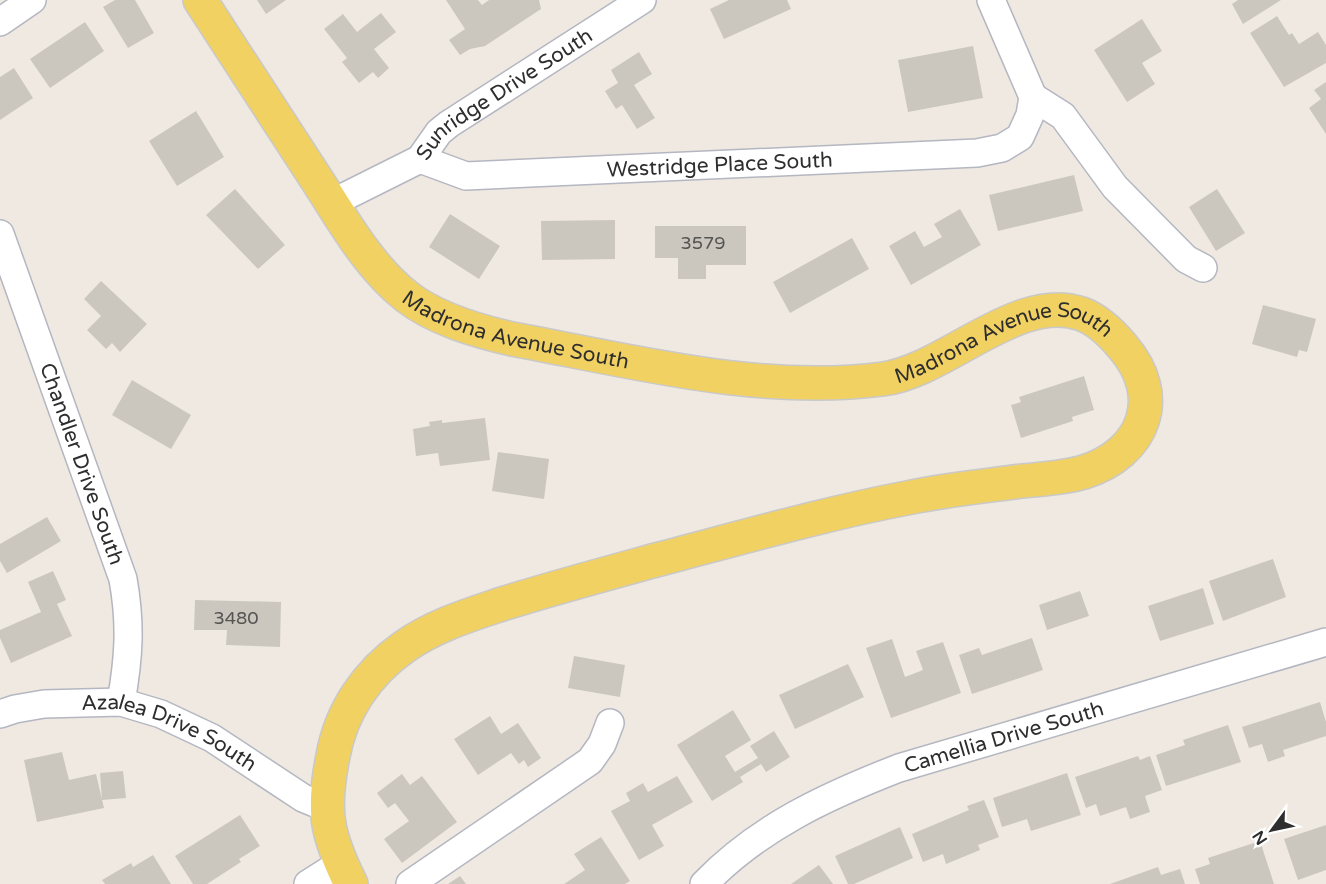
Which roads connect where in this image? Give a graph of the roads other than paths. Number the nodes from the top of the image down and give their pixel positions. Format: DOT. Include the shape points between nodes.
graph roads {
  1 [pos="32,0"];
  2 [pos="200,0"];
  3 [pos="642,0"];
  4 [pos="990,0"];
  5 [pos="0,22"];
  6 [pos="1033,97"];
  7 [pos="420,159"];
  8 [pos="332,203"];
  9 [pos="0,236"];
  10 [pos="1203,268"];
  11 [pos="1326,642"];
  12 [pos="121,702"];
  13 [pos="0,714"];
  14 [pos="610,723"];
  15 [pos="325,807"];
  16 [pos="346,873"];
  17 [pos="308,884"];
  18 [pos="410,884"];
  19 [pos="704,884"];
  1 -- 5 [label="street"];
  2 -- 8 [label="main road, Madrona Avenue South"];
  3 -- 7 [label="street, Sunridge Drive South" via="449,124"];
  4 -- 6 [label="street"];
  6 -- 7 [label="street, Westridge Place South" via="1020,137 1002,148 977,153 466,176"];
  6 -- 10 [label="street" via="1063,116 1115,187 1186,259"];
  7 -- 8 [label="street, Sunridge Drive South"];
  8 -- 15 [label="main road, Madrona Avenue South" via="386,278 408,297 435,314 486,333 703,374 840,382 886,379 912,372 1012,321 1031,314 1062,311 1081,314 1115,338 1138,371 1147,404 1143,421 1122,451 1086,471 909,497 794,524 551,588 433,631 403,647 355,697 333,750"];
  9 -- 12 [label="street, Chandler Drive South" via="123,579 129,616 128,661"];
  11 -- 19 [label="street, Camellia Drive South" via="899,768 784,819 743,848"];
  12 -- 13 [label="street, Azalea Drive South" via="44,704"];
  12 -- 15 [label="street, Azalea Drive South" via="162,714 212,738 303,798"];
  14 -- 18 [label="street" via="590,761"];
  15 -- 16 [label="main road, Madrona Avenue South" via="332,842"];
  16 -- 17 [label="street"];
}
